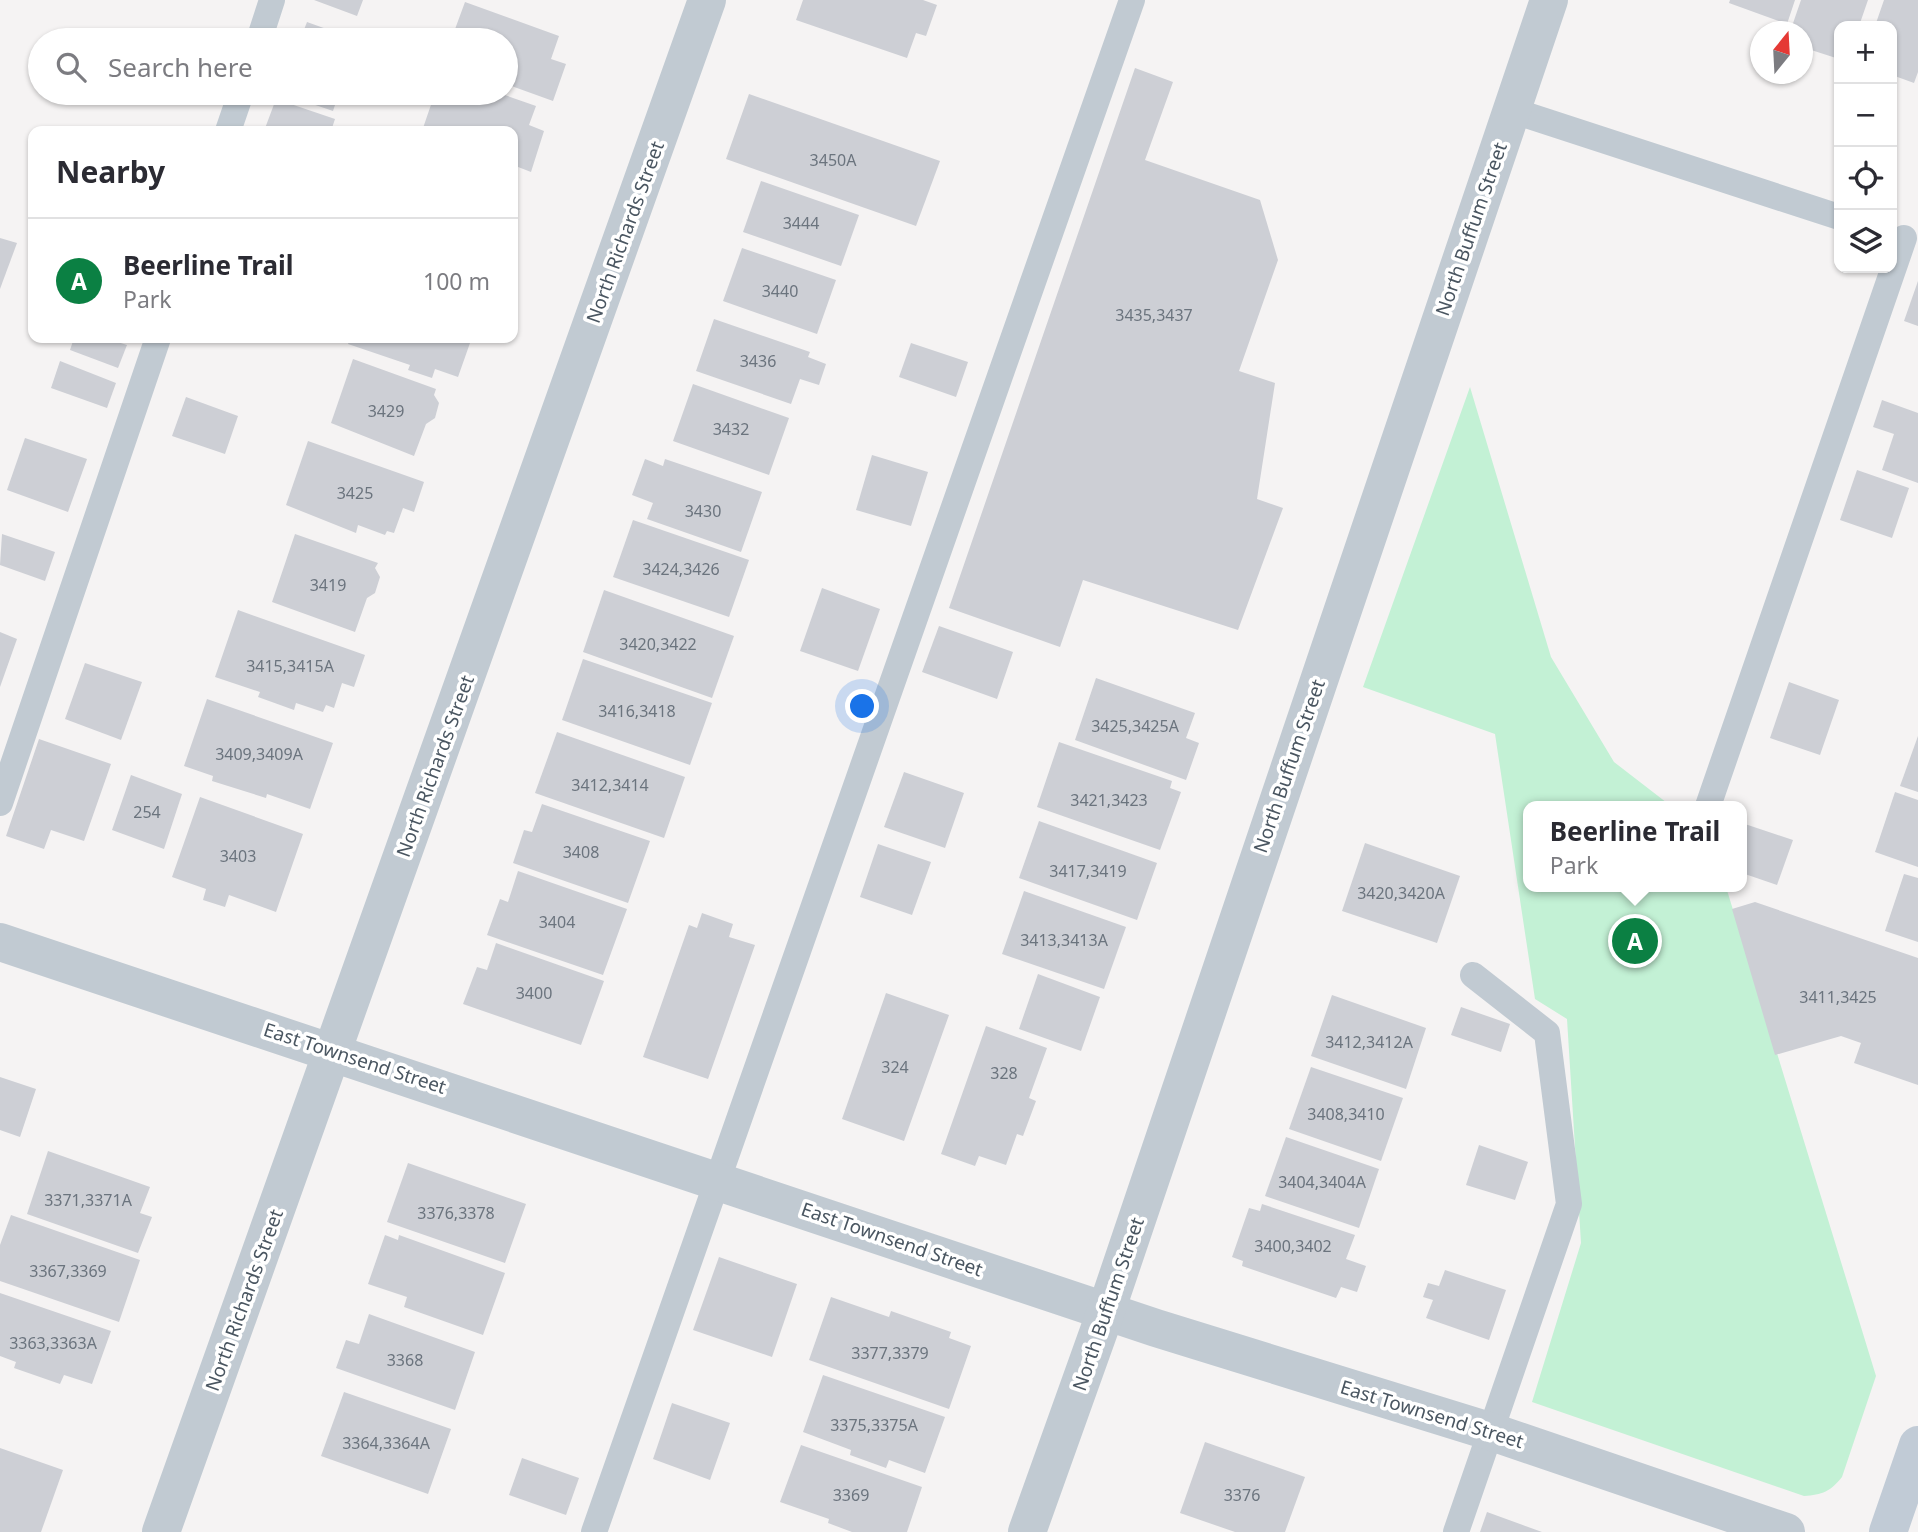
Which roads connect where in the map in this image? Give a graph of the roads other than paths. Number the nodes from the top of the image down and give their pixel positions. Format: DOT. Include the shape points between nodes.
graph roads {
  1 [pos="272,0"];
  2 [pos="707,0"];
  3 [pos="1132,0"];
  4 [pos="1549,0"];
  5 [pos="263,28"];
  6 [pos="237,105"];
  7 [pos="1511,110"];
  8 [pos="230,126"];
  9 [pos="1834,215"];
  10 [pos="1905,238"];
  11 [pos="156,343"];
  12 [pos="1710,801"];
  13 [pos="0,803"];
  14 [pos="0,942"];
  15 [pos="1473,975"];
  16 [pos="333,1051"];
  17 [pos="717,1180"];
  18 [pos="1106,1311"];
  19 [pos="1492,1432"];
  20 [pos="1918,1445"];
  21 [pos="160,1532"];
  22 [pos="594,1532"];
  23 [pos="1027,1532"];
  24 [pos="1456,1532"];
  25 [pos="1786,1532"];
  26 [pos="1888,1532"];
  1 -- 5 [label="lane"];
  2 -- 16 [label="street, North Richards Street"];
  3 -- 17 [label="lane"];
  4 -- 7 [label="street, North Buffum Street"];
  6 -- 8 [label="lane"];
  7 -- 9 [label="lane"];
  7 -- 18 [label="street, North Buffum Street"];
  10 -- 12 [label="lane"];
  11 -- 13 [label="lane"];
  14 -- 16 [label="street, East Townsend Street"];
  15 -- 19 [label="lane" via="1548,1033 1569,1204"];
  16 -- 17 [label="street, East Townsend Street"];
  16 -- 21 [label="street, North Richards Street"];
  17 -- 18 [label="street, East Townsend Street"];
  17 -- 22 [label="lane"];
  18 -- 19 [label="street, East Townsend Street"];
  18 -- 23 [label="street, North Buffum Street"];
  19 -- 24 [label="lane"];
  19 -- 25 [label="street, East Townsend Street"];
  20 -- 26 [label="main road"];
}
